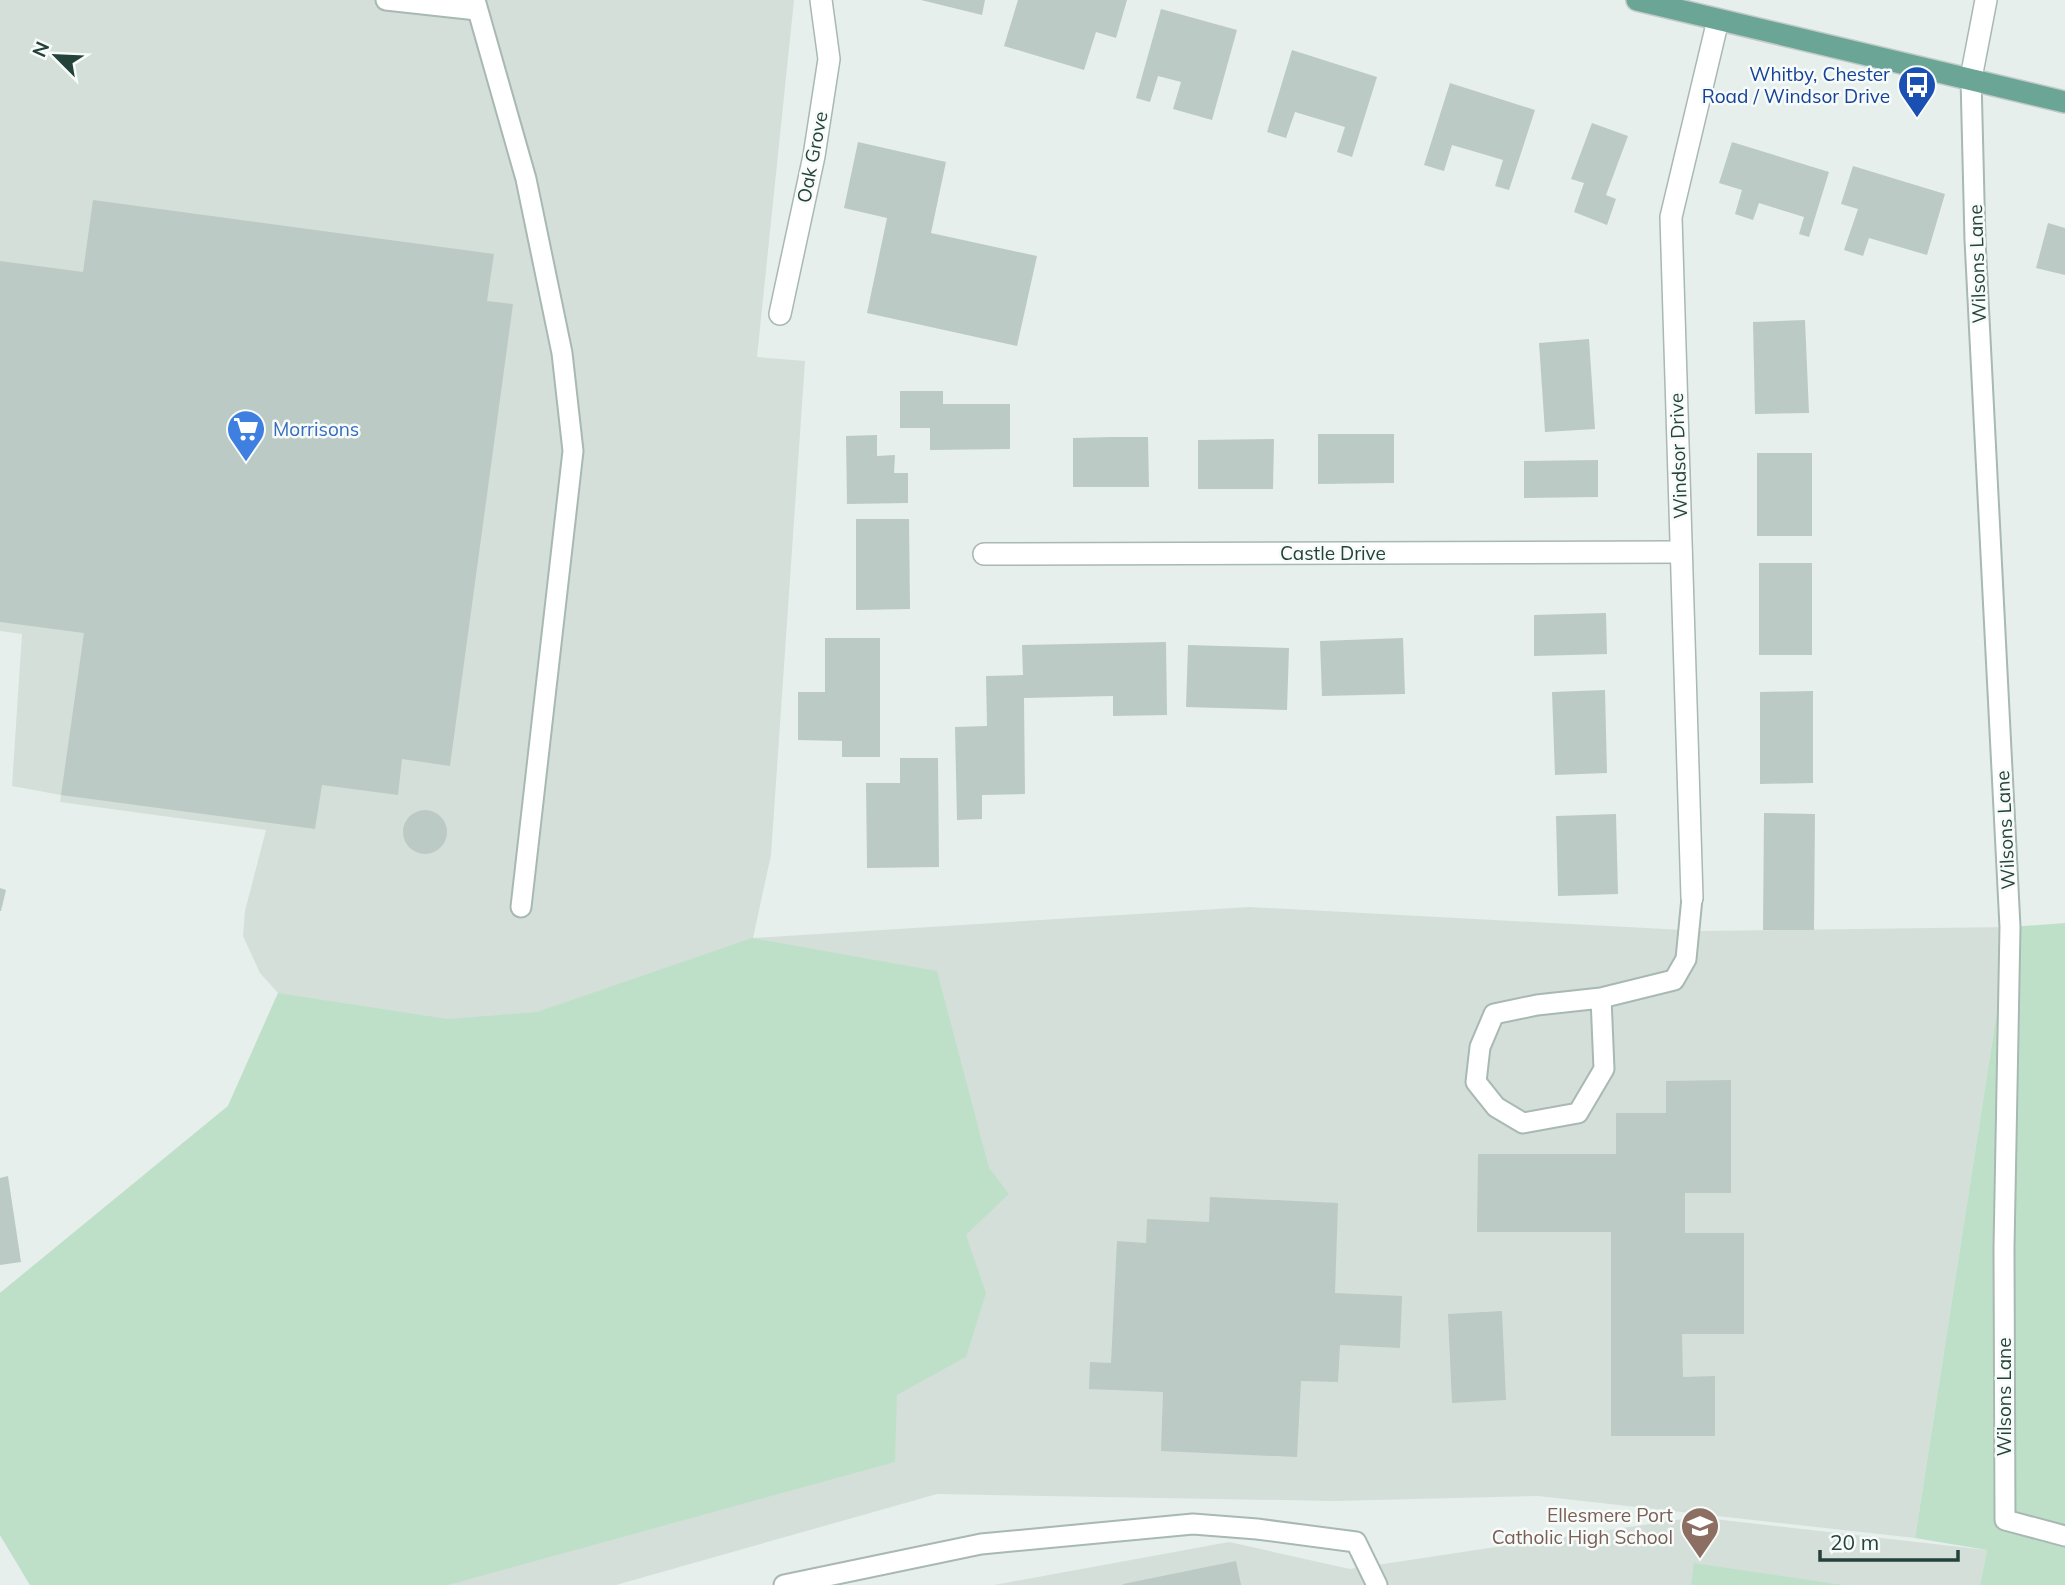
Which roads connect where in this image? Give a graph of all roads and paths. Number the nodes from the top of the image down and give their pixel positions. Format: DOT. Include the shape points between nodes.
graph roads {
  1 [pos="386,0"];
  2 [pos="821,0"];
  3 [pos="1637,0"];
  4 [pos="1986,0"];
  5 [pos="476,5"];
  6 [pos="1718,20"];
  7 [pos="1971,78"];
  8 [pos="2065,102"];
  9 [pos="780,314"];
  10 [pos="1681,552"];
  11 [pos="984,554"];
  12 [pos="1692,898"];
  13 [pos="521,907"];
  14 [pos="1601,998"];
  15 [pos="2065,1536"];
  16 [pos="784,1585"];
  17 [pos="1377,1585"];
  1 -- 5 [label="lane"];
  2 -- 9 [label="street, Oak Grove" via="829,59 814,156"];
  3 -- 6 [label="main road"];
  4 -- 7 [label="street"];
  5 -- 13 [label="lane" via="526,179 562,353 573,451"];
  6 -- 7 [label="main road"];
  6 -- 10 [label="street, Windsor Drive" via="1671,217"];
  7 -- 8 [label="main road"];
  7 -- 15 [label="lane, Wilsons Lane" via="2010,927 2005,1520"];
  10 -- 11 [label="street, Castle Drive"];
  10 -- 12 [label="street, Windsor Drive"];
  12 -- 14 [label="lane" via="1686,958 1674,980"];
  14 -- 14 [label="lane" via="1604,1069 1578,1113 1524,1123 1496,1107 1476,1082 1480,1047 1494,1014"];
  16 -- 17 [label="lane" via="981,1544 1193,1524 1356,1542"];
}
